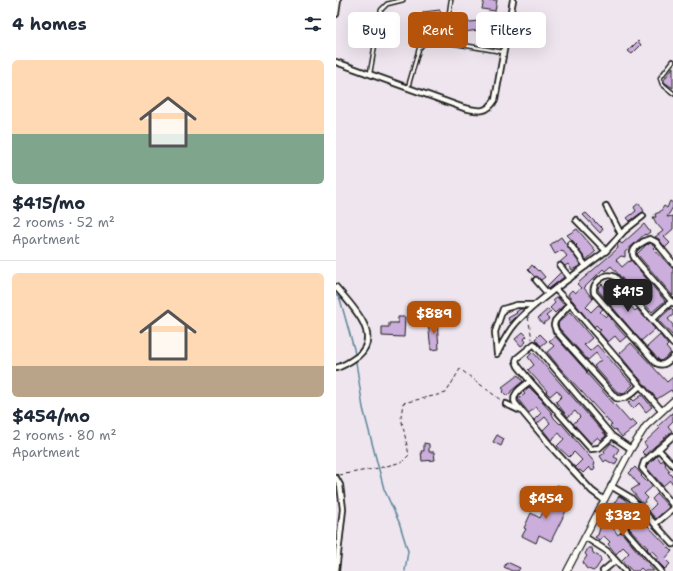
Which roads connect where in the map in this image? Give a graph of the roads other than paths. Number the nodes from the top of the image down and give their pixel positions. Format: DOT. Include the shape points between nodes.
graph roads {
  1 [pos="338,0"];
  2 [pos="404,0"];
  3 [pos="452,0"];
  4 [pos="513,0"];
  5 [pos="450,12"];
  6 [pos="336,13"];
  7 [pos="468,46"];
  8 [pos="420,48"];
  9 [pos="504,53"];
  10 [pos="673,61"];
  11 [pos="336,62"];
  12 [pos="370,74"];
  13 [pos="408,87"];
  14 [pos="673,93"];
  15 [pos="606,206"];
  16 [pos="643,216"];
  17 [pos="576,220"];
  18 [pos="621,234"];
  19 [pos="570,244"];
  20 [pos="606,251"];
  21 [pos="673,263"];
  22 [pos="560,266"];
  23 [pos="586,266"];
  24 [pos="570,278"];
  25 [pos="536,280"];
  26 [pos="336,287"];
  27 [pos="555,289"];
  28 [pos="548,294"];
  29 [pos="672,302"];
  30 [pos="570,304"];
  31 [pos="535,306"];
  32 [pos="652,319"];
  33 [pos="673,344"];
  34 [pos="673,357"];
  35 [pos="336,368"];
  36 [pos="530,381"];
  37 [pos="640,386"];
  38 [pos="673,401"];
  39 [pos="506,404"];
  40 [pos="520,410"];
  41 [pos="662,411"];
  42 [pos="612,436"];
  43 [pos="673,436"];
  44 [pos="631,449"];
  45 [pos="658,449"];
  46 [pos="673,465"];
  47 [pos="336,477"];
  48 [pos="611,486"];
  49 [pos="604,500"];
  50 [pos="673,505"];
  51 [pos="640,509"];
  52 [pos="673,509"];
  53 [pos="655,524"];
  54 [pos="585,537"];
  55 [pos="673,544"];
  56 [pos="615,561"];
  57 [pos="336,571"];
  58 [pos="567,571"];
  59 [pos="604,571"];
  60 [pos="625,571"];
  61 [pos="661,571"];
  1 -- 6 [label="street"];
  2 -- 12 [label="lane" via="387,4 382,10"];
  3 -- 5 [label="lane"];
  4 -- 9 [label="street"];
  7 -- 9 [label="lane"];
  8 -- 13 [label="lane"];
  9 -- 13 [label="street" via="496,100 487,110 464,108"];
  10 -- 14 [label="lane" via="660,78 662,84"];
  11 -- 12 [label="street"];
  12 -- 13 [label="street"];
  15 -- 18 [label="street"];
  16 -- 18 [label="street"];
  17 -- 20 [label="street"];
  18 -- 20 [label="street"];
  19 -- 23 [label="street"];
  20 -- 23 [label="street"];
  21 -- 29 [label="street" via="656,242 650,239 633,251 635,259"];
  22 -- 24 [label="street"];
  23 -- 24 [label="street"];
  24 -- 27 [label="street"];
  25 -- 28 [label="street"];
  26 -- 35 [label="street" via="362,320 368,338 362,352"];
  27 -- 28 [label="street"];
  27 -- 30 [label="street"];
  28 -- 31 [label="street"];
  29 -- 32 [label="street"];
  30 -- 37 [label="street"];
  30 -- 37 [label="street" via="555,321 556,331 616,398 626,398"];
  31 -- 31 [label="street" via="511,329 497,354 495,332 503,309 517,304"];
  32 -- 33 [label="street"];
  32 -- 34 [label="street" via="612,275 605,276 593,287 594,293 656,363 665,364"];
  36 -- 40 [label="street" via="515,394 515,403"];
  36 -- 42 [label="street" via="590,449 599,448"];
  36 -- 42 [label="street" via="516,361 534,344"];
  37 -- 41 [label="street"];
  38 -- 41 [label="street"];
  39 -- 40 [label="street"];
  40 -- 49 [label="street" via="592,491"];
  41 -- 44 [label="street" via="646,426"];
  42 -- 44 [label="street"];
  43 -- 45 [label="street"];
  44 -- 48 [label="street"];
  45 -- 46 [label="street"];
  45 -- 50 [label="street" via="644,462 642,468"];
  47 -- 57 [label="street" via="340,485 343,509"];
  48 -- 49 [label="street"];
  48 -- 51 [label="street" via="631,498"];
  49 -- 54 [label="street"];
  51 -- 53 [label="street"];
  51 -- 61 [label="street" via="627,521 625,530"];
  52 -- 53 [label="street"];
  53 -- 55 [label="street"];
  54 -- 56 [label="street" via="607,551"];
  54 -- 58 [label="street"];
  56 -- 59 [label="street"];
  56 -- 60 [label="street"];
}
